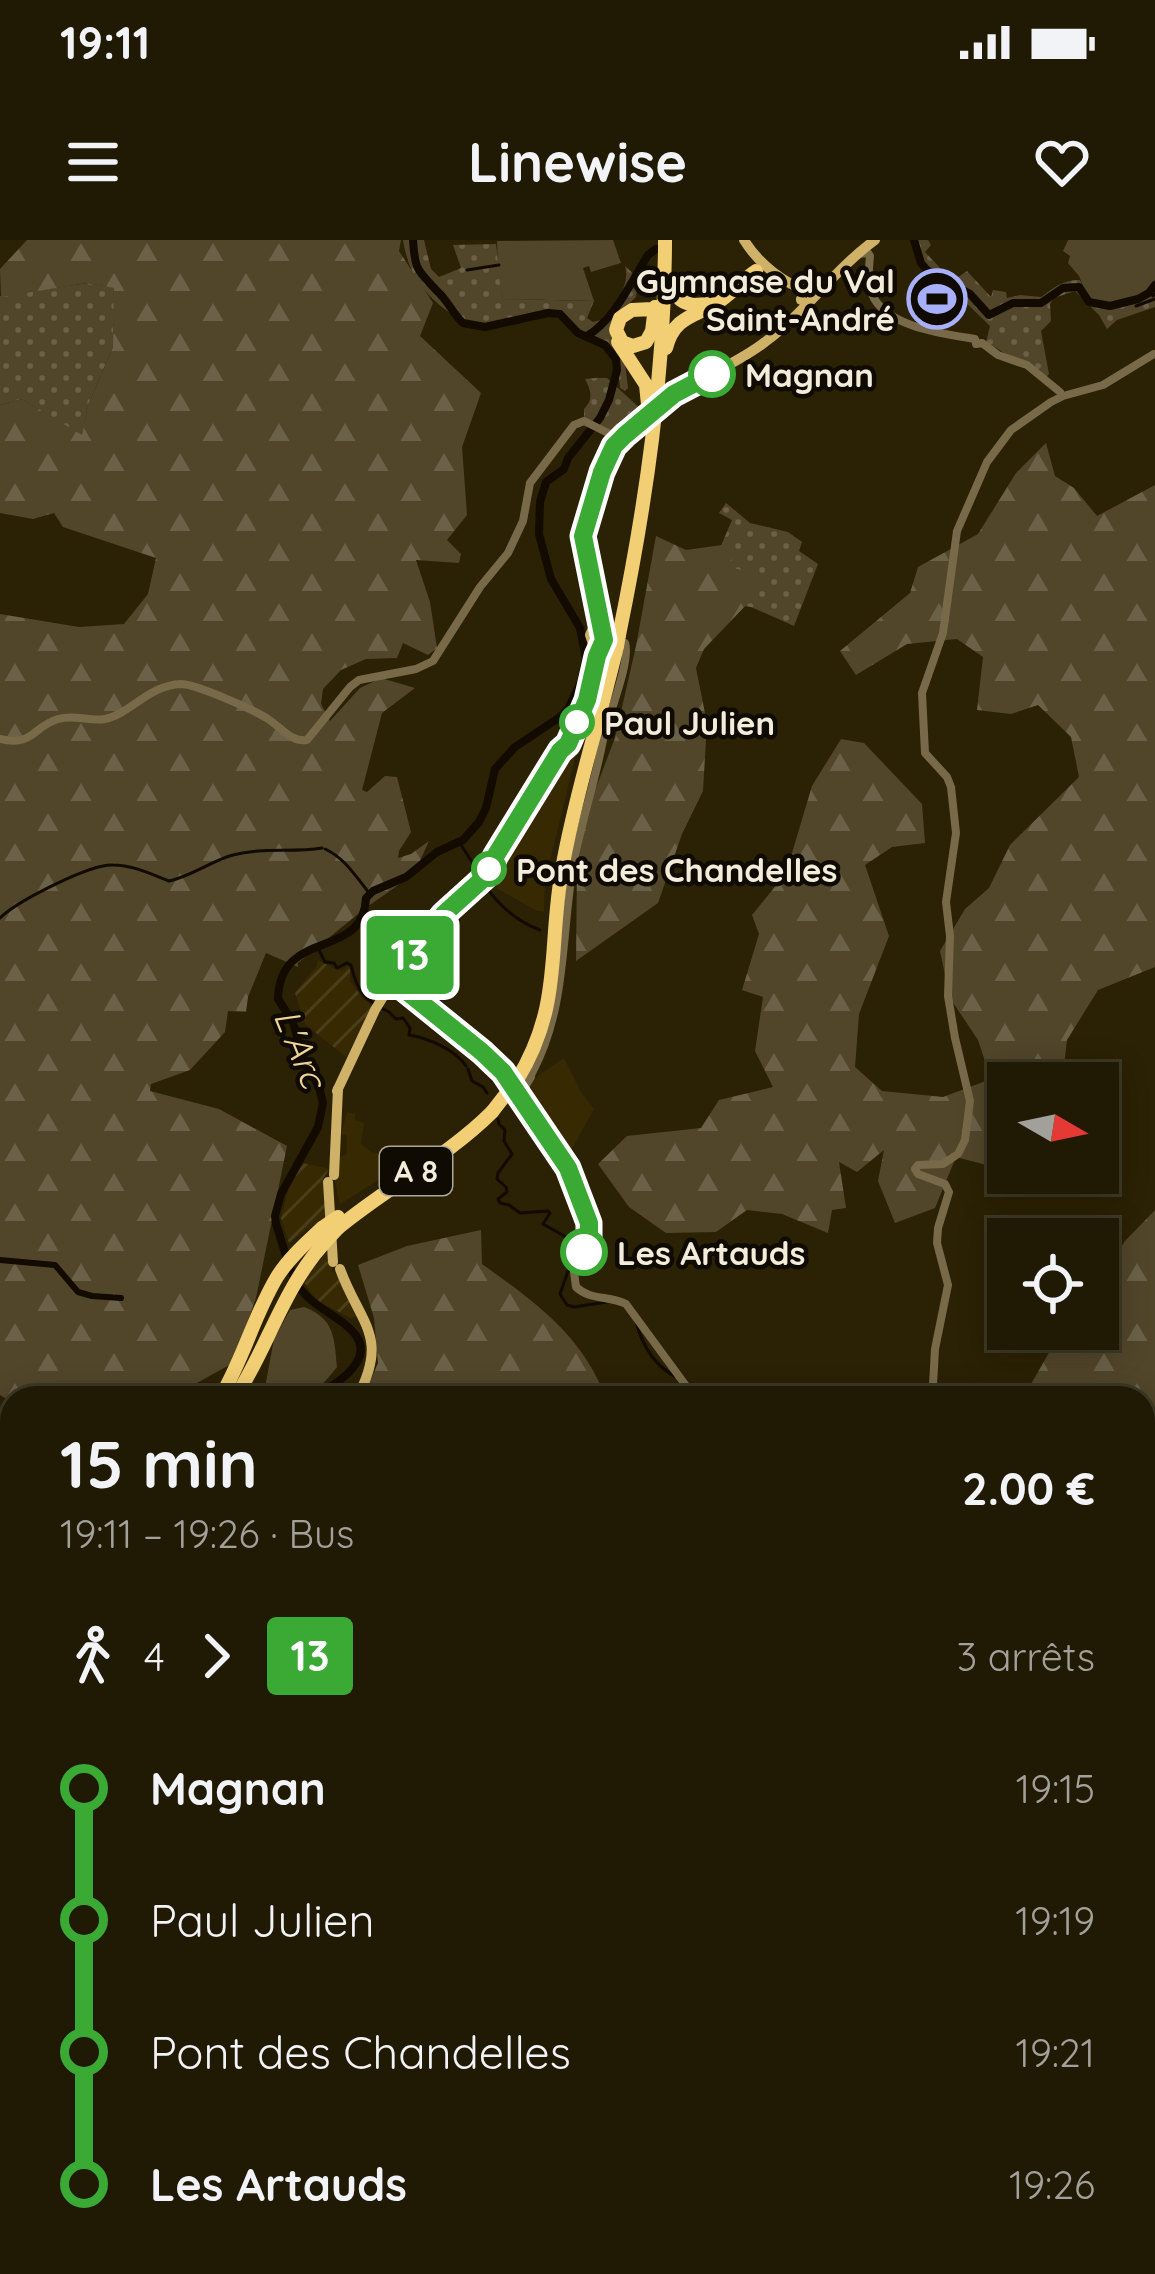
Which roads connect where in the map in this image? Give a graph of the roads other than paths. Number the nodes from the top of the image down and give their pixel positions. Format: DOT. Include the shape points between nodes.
graph roads {
  1 [pos="664,240"];
  2 [pos="746,244"];
  3 [pos="869,245"];
  4 [pos="659,266"];
  5 [pos="755,266"];
  6 [pos="807,297"];
  7 [pos="710,305"];
  8 [pos="660,309"];
  9 [pos="1155,354"];
  10 [pos="1063,393"];
  11 [pos="660,398"];
  12 [pos="646,418"];
  13 [pos="623,436"];
  14 [pos="605,633"];
  15 [pos="0,739"];
  16 [pos="392,982"];
  17 [pos="527,1078"];
  18 [pos="331,1229"];
  19 [pos="226,1386"];
  20 [pos="242,1386"];
  21 [pos="361,1386"];
  22 [pos="686,1386"];
  23 [pos="933,1386"];
  1 -- 4 [label="highway, A 8"];
  1 -- 7 [label="highway" via="673,293 686,304"];
  1 -- 11 [label="highway, A 8"];
  2 -- 5 [label="main road"];
  3 -- 6 [label="main road"];
  3 -- 10 [label="street" via="873,298 888,311 978,341"];
  4 -- 8 [label="highway" via="650,336 637,346 622,342 620,318 627,312"];
  4 -- 12 [label="highway, A 8"];
  5 -- 6 [label="main road"];
  5 -- 7 [label="highway"];
  6 -- 11 [label="main road" via="759,342"];
  7 -- 8 [label="highway"];
  7 -- 11 [label="highway" via="671,334"];
  8 -- 12 [label="highway" via="626,310 614,327 646,385"];
  9 -- 10 [label="street" via="1102,386"];
  10 -- 23 [label="street" via="1014,426 984,466 956,531 941,639 922,693 925,753 952,791 948,996 970,1101 958,1154 915,1169 949,1192 937,1232 948,1286"];
  11 -- 14 [label="highway, A 8" via="641,524"];
  12 -- 13 [label="main road"];
  12 -- 14 [label="highway, A 8" via="635,522"];
  13 -- 14 [label="main road" via="583,527"];
  13 -- 15 [label="street" via="584,422 571,428 532,479 508,553 433,661 359,680 303,742 252,710 186,684 106,719 73,716 26,740"];
  14 -- 16 [label="main road" via="586,706 485,877 444,914"];
  14 -- 17 [label="highway, A 8" via="561,872 548,1005"];
  16 -- 17 [label="street" via="503,1072"];
  16 -- 21 [label="main road" via="337,1091 330,1178 336,1266 372,1341"];
  17 -- 18 [label="highway, A 8, bridge" via="451,1147"];
  17 -- 22 [label="street" via="589,1223 576,1287 626,1304"];
  18 -- 19 [label="highway, A 8" via="278,1276"];
  18 -- 20 [label="highway, A 8" via="286,1295"];
}
